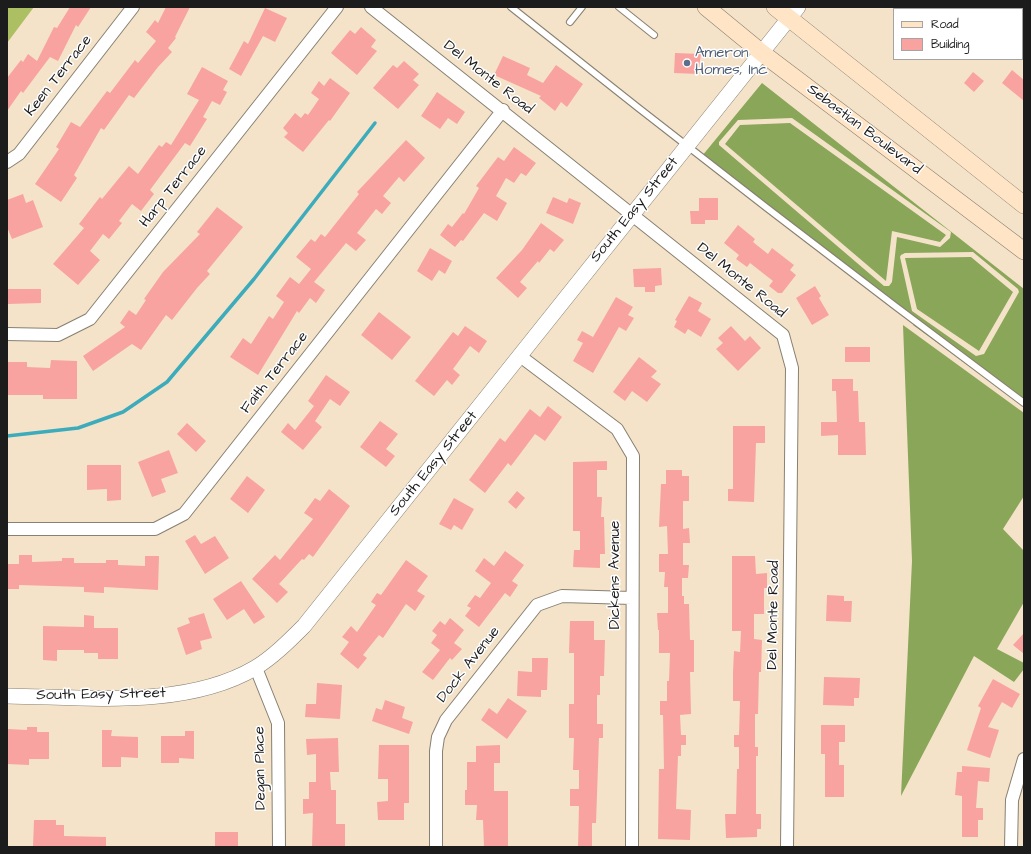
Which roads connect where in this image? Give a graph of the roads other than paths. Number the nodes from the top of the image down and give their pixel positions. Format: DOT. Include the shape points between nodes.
graph roads {
  1 [pos="133,7"];
  2 [pos="337,7"];
  3 [pos="371,7"];
  4 [pos="511,7"];
  5 [pos="582,7"];
  6 [pos="619,7"];
  7 [pos="706,7"];
  8 [pos="775,7"];
  9 [pos="793,13"];
  10 [pos="570,22"];
  11 [pos="654,35"];
  12 [pos="762,53"];
  13 [pos="503,110"];
  14 [pos="686,147"];
  15 [pos="7,162"];
  16 [pos="1024,205"];
  17 [pos="632,213"];
  18 [pos="1024,251"];
  19 [pos="7,334"];
  20 [pos="520,356"];
  21 [pos="1024,403"];
  22 [pos="7,528"];
  23 [pos="632,598"];
  24 [pos="256,668"];
  25 [pos="7,696"];
  26 [pos="1024,759"];
  27 [pos="279,847"];
  28 [pos="436,847"];
  29 [pos="632,847"];
  30 [pos="788,847"];
  31 [pos="1011,847"];
  1 -- 15 [label="street, Keen Terrace" via="19,154"];
  2 -- 19 [label="street, Harp Terrace" via="90,319 58,334"];
  3 -- 13 [label="street, Del Monte Road"];
  4 -- 14 [label="lane"];
  5 -- 10 [label="lane"];
  6 -- 11 [label="lane"];
  7 -- 12 [label="main road, Sebastian Boulevard"];
  8 -- 9 [label="main road"];
  9 -- 12 [label="street, South Easy Street"];
  9 -- 16 [label="main road"];
  12 -- 14 [label="street, South Easy Street"];
  12 -- 18 [label="main road, Sebastian Boulevard"];
  13 -- 17 [label="street, Del Monte Road"];
  13 -- 22 [label="street, Faith Terrace" via="184,514 155,529"];
  14 -- 17 [label="street, South Easy Street"];
  14 -- 21 [label="lane"];
  17 -- 20 [label="street, South Easy Street"];
  17 -- 30 [label="street, Del Monte Road" via="783,335 792,368"];
  20 -- 23 [label="street, Dickens Avenue" via="617,429 633,456"];
  20 -- 24 [label="street, South Easy Street" via="304,626"];
  23 -- 28 [label="street, Dock Avenue" via="562,596 537,605 446,720 438,737 436,751"];
  23 -- 29 [label="street, Dickens Avenue"];
  24 -- 25 [label="street, South Easy Street" via="226,682 189,693 150,698"];
  24 -- 27 [label="street, Degan Place" via="278,723"];
  26 -- 31 [label="street" via="1012,800"];
}
